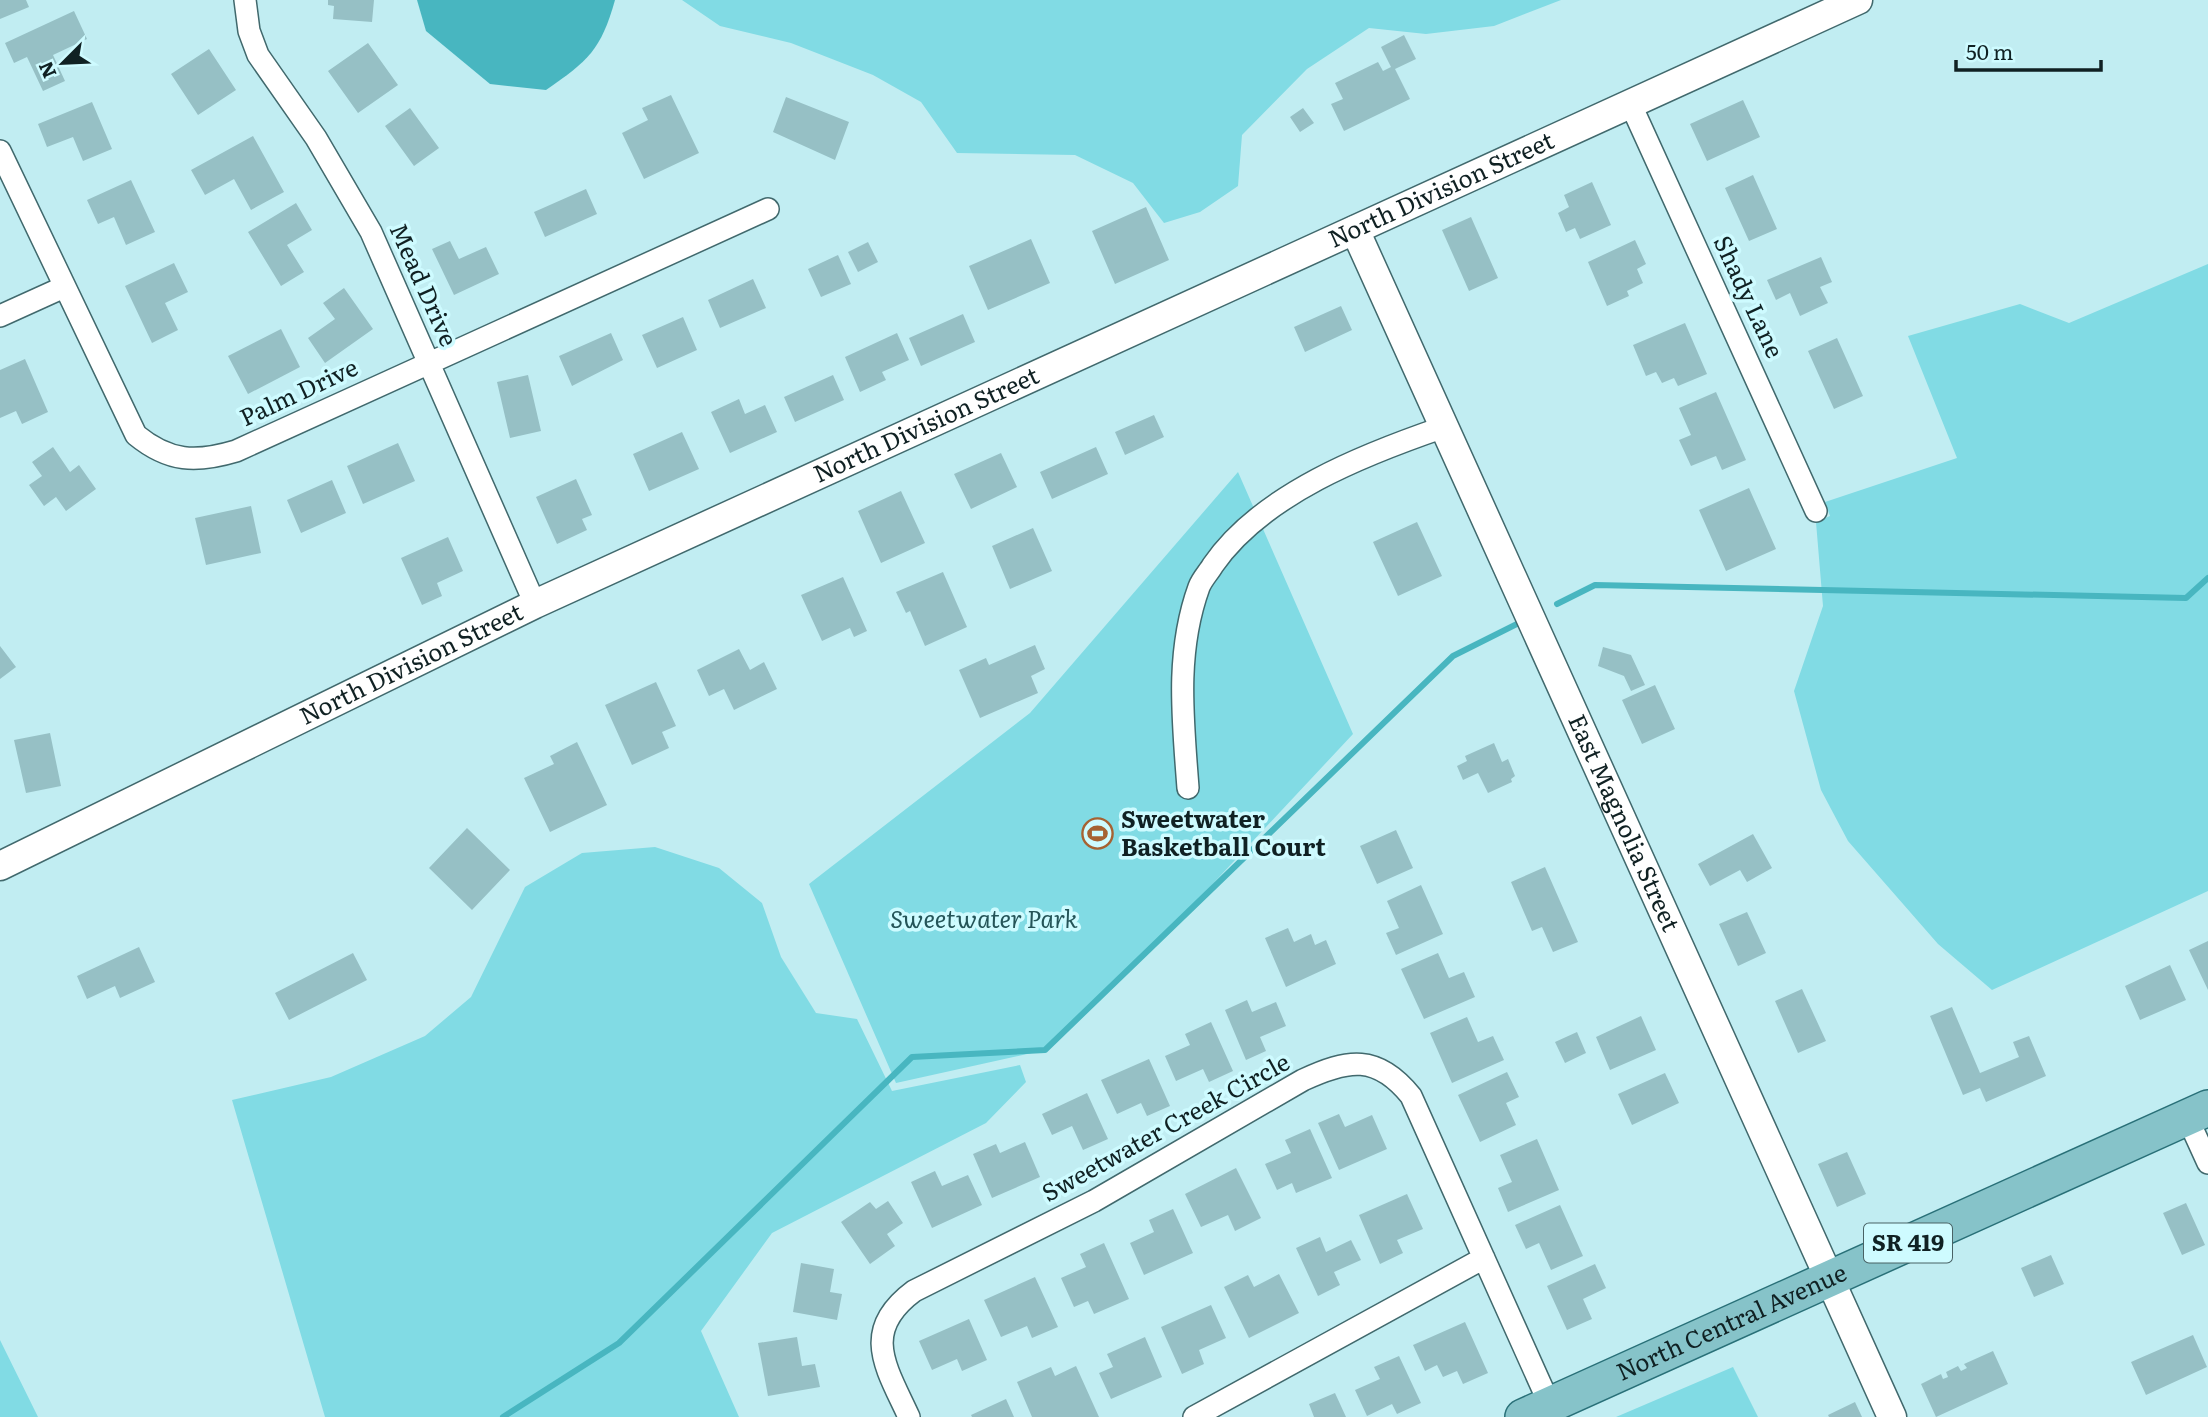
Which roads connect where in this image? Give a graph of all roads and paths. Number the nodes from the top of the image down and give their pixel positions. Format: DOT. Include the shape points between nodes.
graph roads {
  1 [pos="245,0"];
  2 [pos="1858,0"];
  3 [pos="1631,104"];
  4 [pos="0,151"];
  5 [pos="768,209"];
  6 [pos="1355,230"];
  7 [pos="64,287"];
  8 [pos="0,316"];
  9 [pos="429,362"];
  10 [pos="1444,427"];
  11 [pos="1816,511"];
  12 [pos="536,604"];
  13 [pos="1188,788"];
  14 [pos="0,866"];
  15 [pos="2197,1112"];
  16 [pos="2208,1163"];
  17 [pos="1484,1258"];
  18 [pos="1827,1280"];
  19 [pos="1536,1410"];
  20 [pos="909,1417"];
  21 [pos="1194,1417"];
  22 [pos="1892,1417"];
  1 -- 9 [label="street, Mead Drive" via="258,55 316,138 371,232"];
  2 -- 3 [label="street, North Division Street"];
  3 -- 6 [label="street, North Division Street"];
  3 -- 11 [label="street, Shady Lane"];
  4 -- 7 [label="street, Palm Drive"];
  5 -- 9 [label="street, Palm Drive"];
  6 -- 10 [label="street, East Magnolia Street"];
  6 -- 12 [label="street, North Division Street"];
  7 -- 8 [label="street"];
  7 -- 9 [label="street, Palm Drive" via="136,435 154,450 176,457 206,460 236,451"];
  9 -- 12 [label="street, Mead Drive"];
  10 -- 13 [label="street" via="1386,447 1330,474 1285,499 1228,543 1199,585 1180,673"];
  10 -- 18 [label="street, East Magnolia Street"];
  12 -- 14 [label="street, North Division Street"];
  15 -- 16 [label="street"];
  15 -- 18 [label="main road, North Central Avenue / SR 419"];
  17 -- 19 [label="street, Sweetwater Creek Circle"];
  17 -- 20 [label="street, Sweetwater Creek Circle" via="1411,1096 1396,1077 1376,1066 1352,1063 1329,1068 1094,1201 914,1291 895,1305 884,1322 881,1347"];
  17 -- 21 [label="street"];
  18 -- 19 [label="main road, North Central Avenue / SR 419"];
  18 -- 22 [label="street, East Magnolia Street"];
}
